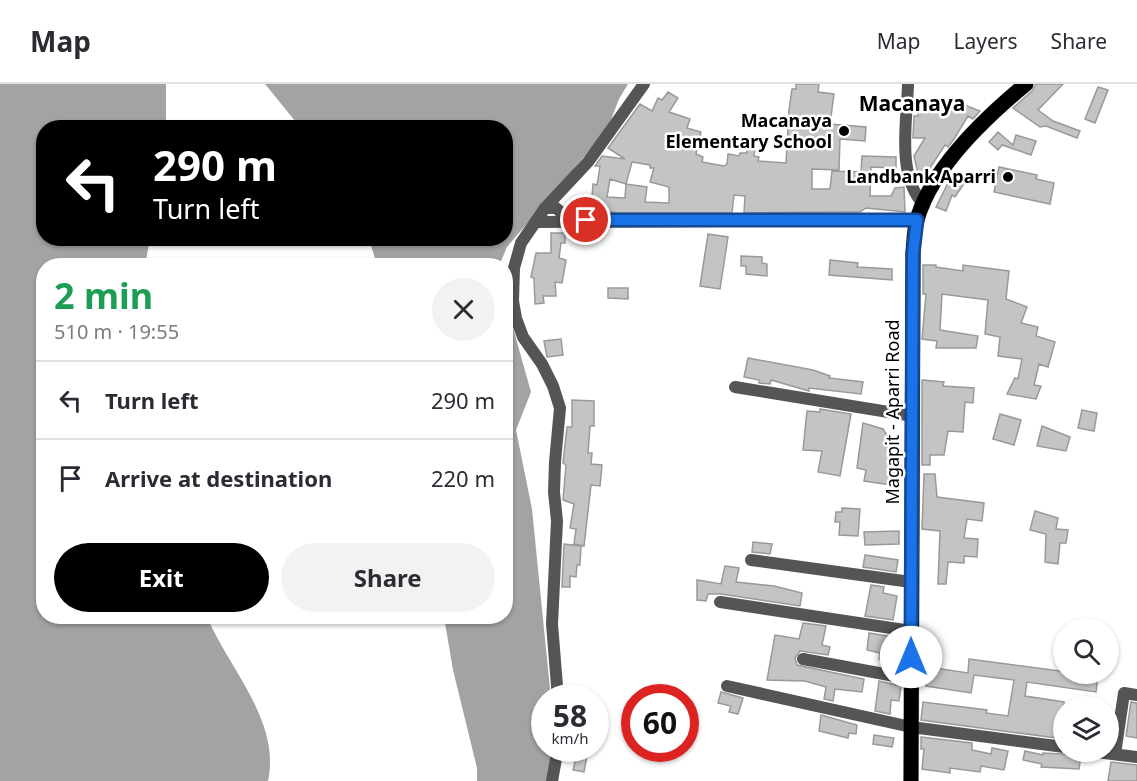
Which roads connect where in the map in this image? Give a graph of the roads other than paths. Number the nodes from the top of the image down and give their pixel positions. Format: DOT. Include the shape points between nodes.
graph roads {
  1 [pos="644,84"];
  2 [pos="908,84"];
  3 [pos="1026,84"];
  4 [pos="924,205"];
  5 [pos="545,208"];
  6 [pos="571,220"];
  7 [pos="917,220"];
  8 [pos="536,222"];
  9 [pos="735,387"];
  10 [pos="913,416"];
  11 [pos="751,560"];
  12 [pos="911,582"];
  13 [pos="720,602"];
  14 [pos="911,631"];
  15 [pos="803,659"];
  16 [pos="911,679"];
  17 [pos="557,684"];
  18 [pos="728,686"];
  19 [pos="1137,695"];
  20 [pos="911,727"];
  21 [pos="1119,727"];
  22 [pos="1053,746"];
  23 [pos="1119,755"];
  24 [pos="1137,757"];
  25 [pos="555,762"];
  26 [pos="552,781"];
  27 [pos="911,781"];
  1 -- 5 [label="street" via="588,162"];
  2 -- 4 [label="street" via="907,164 915,195"];
  3 -- 4 [label="main road, Magapit - Aparri Road" via="972,135 948,164"];
  4 -- 7 [label="main road, Magapit - Aparri Road"];
  5 -- 6 [label="street" via="556,208"];
  5 -- 8 [label="street"];
  6 -- 7 [label="street"];
  6 -- 8 [label="street"];
  7 -- 10 [label="main road, Magapit - Aparri Road" via="913,253"];
  8 -- 17 [label="street" via="516,255 513,301 524,336 558,396 560,408 552,624"];
  9 -- 10 [label="street"];
  10 -- 12 [label="main road, Magapit - Aparri Road"];
  11 -- 12 [label="street"];
  12 -- 14 [label="main road, Magapit - Aparri Road"];
  13 -- 14 [label="street"];
  14 -- 16 [label="main road, Magapit - Aparri Road"];
  15 -- 16 [label="street"];
  16 -- 20 [label="main road, Magapit - Aparri Road"];
  18 -- 20 [label="street"];
  19 -- 21 [label="street" via="1124,693"];
  20 -- 22 [label="street"];
  20 -- 27 [label="main road, Magapit - Aparri Road"];
  23 -- 24 [label="street"];
  25 -- 26 [label="street"];
}
